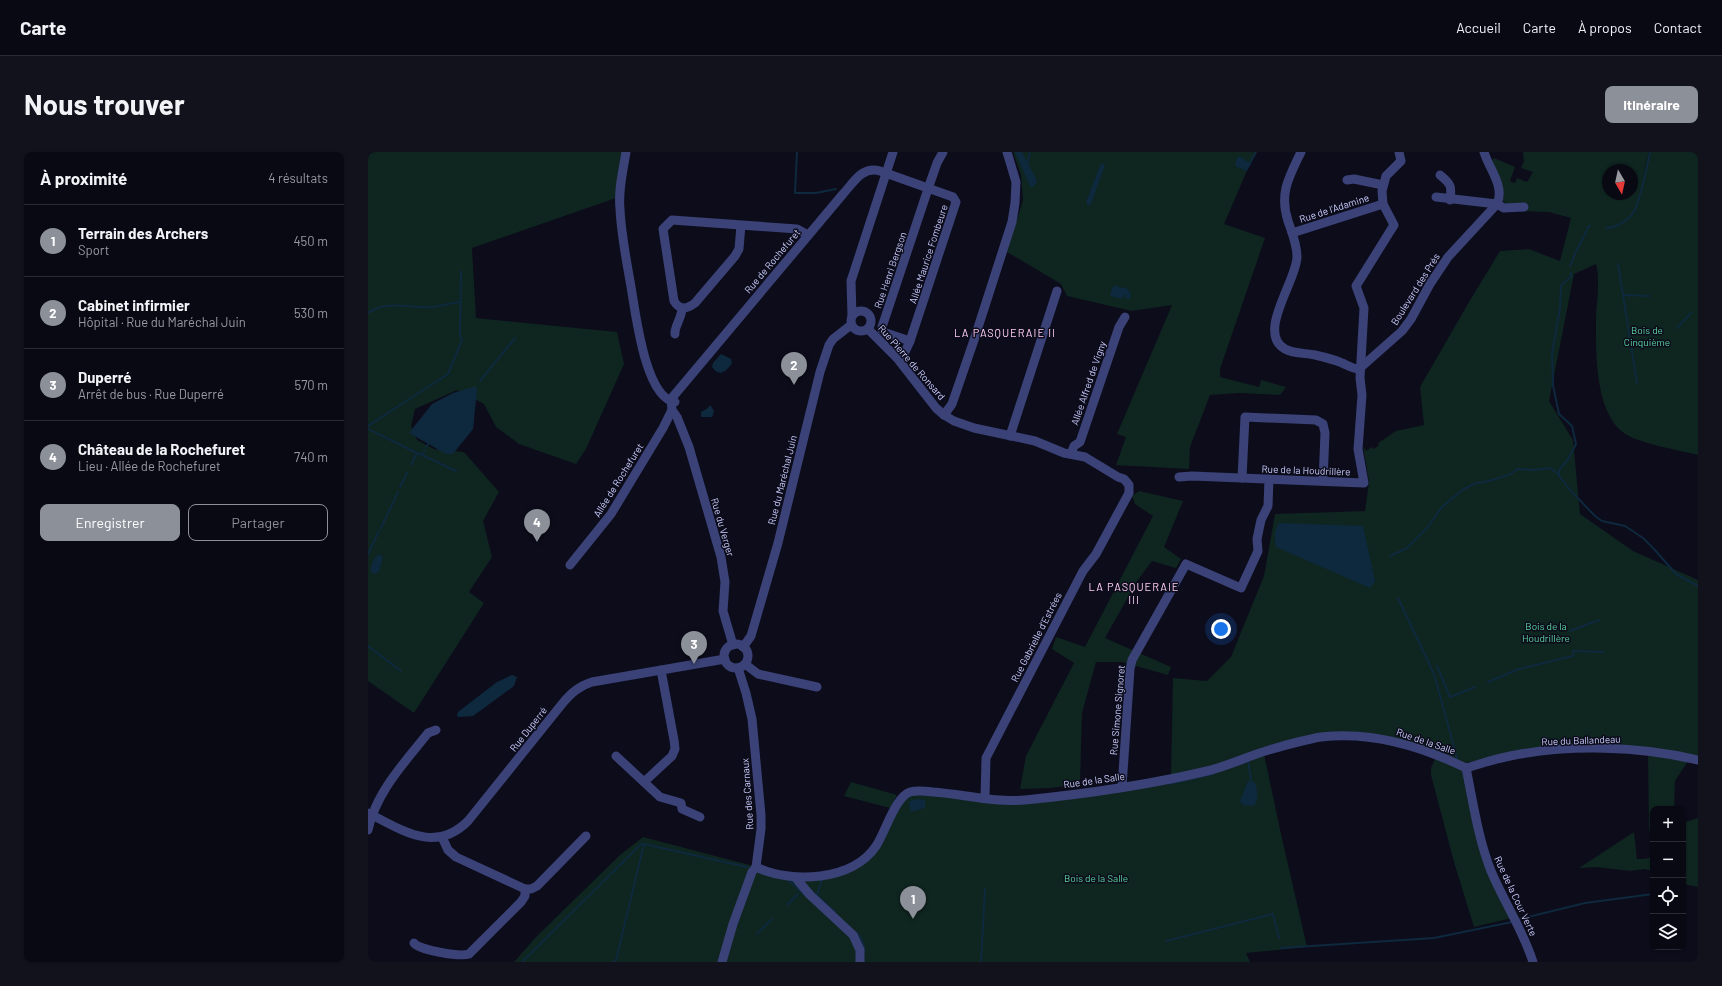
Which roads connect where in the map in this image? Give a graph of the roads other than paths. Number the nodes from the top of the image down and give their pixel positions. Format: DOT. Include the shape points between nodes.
graph roads {
  1 [pos="626,152"];
  2 [pos="893,152"];
  3 [pos="943,152"];
  4 [pos="1006,152"];
  5 [pos="1301,152"];
  6 [pos="1398,152"];
  7 [pos="1484,152"];
  8 [pos="886,174"];
  9 [pos="1440,175"];
  10 [pos="1347,180"];
  11 [pos="1383,185"];
  12 [pos="928,188"];
  13 [pos="1436,197"];
  14 [pos="1450,200"];
  15 [pos="1383,204"];
  16 [pos="1497,204"];
  17 [pos="1524,207"];
  18 [pos="741,225"];
  19 [pos="1292,233"];
  20 [pos="808,235"];
  21 [pos="1056,291"];
  22 [pos="682,308"];
  23 [pos="854,317"];
  24 [pos="1125,317"];
  25 [pos="868,329"];
  26 [pos="675,334"];
  27 [pos="910,341"];
  28 [pos="897,358"];
  29 [pos="1361,368"];
  30 [pos="674,407"];
  31 [pos="944,415"];
  32 [pos="1010,436"];
  33 [pos="1080,442"];
  34 [pos="1071,454"];
  35 [pos="1080,456"];
  36 [pos="1179,477"];
  37 [pos="1242,478"];
  38 [pos="1269,479"];
  39 [pos="1323,481"];
  40 [pos="1129,493"];
  41 [pos="570,565"];
  42 [pos="733,645"];
  43 [pos="744,647"];
  44 [pos="725,659"];
  45 [pos="742,666"];
  46 [pos="661,670"];
  47 [pos="817,687"];
  48 [pos="436,730"];
  49 [pos="616,756"];
  50 [pos="1698,760"];
  51 [pos="1466,768"];
  52 [pos="644,782"];
  53 [pos="1122,787"];
  54 [pos="986,798"];
  55 [pos="370,814"];
  56 [pos="700,817"];
  57 [pos="368,830"];
  58 [pos="586,836"];
  59 [pos="442,837"];
  60 [pos="756,867"];
  61 [pos="795,877"];
  62 [pos="525,889"];
  63 [pos="414,943"];
  64 [pos="722,962"];
  65 [pos="860,962"];
  66 [pos="1533,962"];
  1 -- 30 [label="street, Rue du Verger" via="620,186 620,210 642,346 652,378 660,392"];
  2 -- 8 [label="street"];
  3 -- 12 [label="street"];
  4 -- 31 [label="street" via="1015,174 1016,191 1012,222 952,404"];
  5 -- 19 [label="street" via="1284,195 1285,210"];
  6 -- 11 [label="street" via="1401,161 1389,172"];
  7 -- 16 [label="street" via="1499,188 1500,198"];
  8 -- 12 [label="street, Allée Maurice Fombeure"];
  8 -- 20 [label="street, Rue de Rochefuret" via="873,169 862,172"];
  8 -- 23 [label="street" via="850,286"];
  9 -- 14 [label="street" via="1452,188"];
  10 -- 11 [label="street" via="1354,178"];
  11 -- 15 [label="street"];
  12 -- 27 [label="street, Allée Maurice Fombeure" via="952,197 956,200 956,205"];
  12 -- 27 [label="street, Rue Henri Bergson" via="882,327 886,333"];
  13 -- 14 [label="street"];
  14 -- 16 [label="street"];
  15 -- 19 [label="street, Rue de l'Adamine"];
  15 -- 29 [label="street" via="1394,223 1393,229 1356,286 1364,308"];
  16 -- 17 [label="street" via="1504,208"];
  16 -- 29 [label="street, Boulevard des Prés" via="1448,257 1402,331 1369,358"];
  18 -- 20 [label="street" via="797,229"];
  18 -- 22 [label="street" via="739,249 735,256 695,303 689,308"];
  18 -- 22 [label="street" via="672,220 663,229 674,301"];
  19 -- 29 [label="street" via="1296,264 1275,324 1276,339 1287,350 1313,354 1356,369"];
  20 -- 30 [label="street, Rue de Rochefuret" via="672,395"];
  21 -- 32 [label="street"];
  22 -- 26 [label="street" via="682,315 674,330"];
  23 -- 25 [label="street" via="854,329"];
  23 -- 25 [label="street" via="867,313 871,318"];
  23 -- 43 [label="street, Rue du Maréchal Juin" via="833,339 827,352 813,395 778,543 751,636"];
  24 -- 33 [label="street, Allée Alfred de Vigny" via="1119,327"];
  25 -- 28 [label="street, Rue Pierre de Ronsard"];
  27 -- 28 [label="street, Allée Maurice Fombeure" via="904,354"];
  28 -- 31 [label="street, Rue Pierre de Ronsard"];
  29 -- 39 [label="street, Rue de la Houdrillère" via="1358,449 1364,483"];
  30 -- 41 [label="street, Allée de Rochefuret" via="670,419 611,514"];
  30 -- 42 [label="street, Rue du Verger" via="689,448 721,557 725,582 723,611"];
  31 -- 32 [label="street, Rue Pierre de Ronsard" via="974,428"];
  32 -- 34 [label="street, Rue Pierre de Ronsard" via="1035,441"];
  33 -- 34 [label="street, Allée Alfred de Vigny" via="1074,446"];
  33 -- 35 [label="street"];
  34 -- 35 [label="street, Rue Pierre de Ronsard"];
  35 -- 40 [label="street, Rue Pierre de Ronsard" via="1124,480 1129,485"];
  36 -- 37 [label="street, Rue de la Houdrillère"];
  37 -- 38 [label="street, Rue de la Houdrillère"];
  37 -- 39 [label="street" via="1246,417 1316,420 1323,424"];
  38 -- 39 [label="street, Rue de la Houdrillère"];
  38 -- 53 [label="street, Rue Simone Signoret" via="1268,506 1261,520 1257,539 1258,551 1241,588 1186,564 1132,660"];
  40 -- 54 [label="street, Rue Gabrielle d’Estrées" via="1096,554 1083,571 986,758"];
  42 -- 43 [label="street"];
  42 -- 44 [label="street" via="727,649"];
  43 -- 45 [label="street" via="748,654"];
  44 -- 45 [label="street" via="730,666"];
  44 -- 46 [label="street, Rue Duperré"];
  45 -- 47 [label="street" via="758,674"];
  45 -- 60 [label="street, Rue des Carnaux" via="752,719 761,829"];
  46 -- 52 [label="street" via="675,750 664,765"];
  46 -- 59 [label="street, Rue Duperré" via="592,682 575,690 468,821 456,831"];
  48 -- 55 [label="street" via="428,733 399,770"];
  49 -- 52 [label="street"];
  50 -- 51 [label="street, Rue du Ballandeau" via="1631,749 1557,750 1510,756"];
  51 -- 53 [label="street, Rue de la Salle" via="1450,760 1385,739 1338,736 1306,740 1209,771"];
  51 -- 66 [label="street, Rue de la Cour Verte" via="1485,856"];
  52 -- 56 [label="street" via="660,797 681,803 682,809"];
  53 -- 54 [label="street, Rue de la Salle" via="1022,800"];
  54 -- 61 [label="street, Rue de la Salle" via="941,792 908,792 900,800 876,846 867,857 853,867 835,873"];
  55 -- 57 [label="street"];
  55 -- 59 [label="street, Rue Duperré" via="420,837"];
  58 -- 62 [label="street" via="537,886"];
  59 -- 62 [label="street" via="448,850 460,860"];
  60 -- 61 [label="street, Rue de la Salle"];
  60 -- 64 [label="street, Rue des Carnaux" via="733,924"];
  61 -- 65 [label="street" via="810,895 853,935 860,950"];
  62 -- 63 [label="street" via="522,902 469,954 425,949 417,947"];
}
